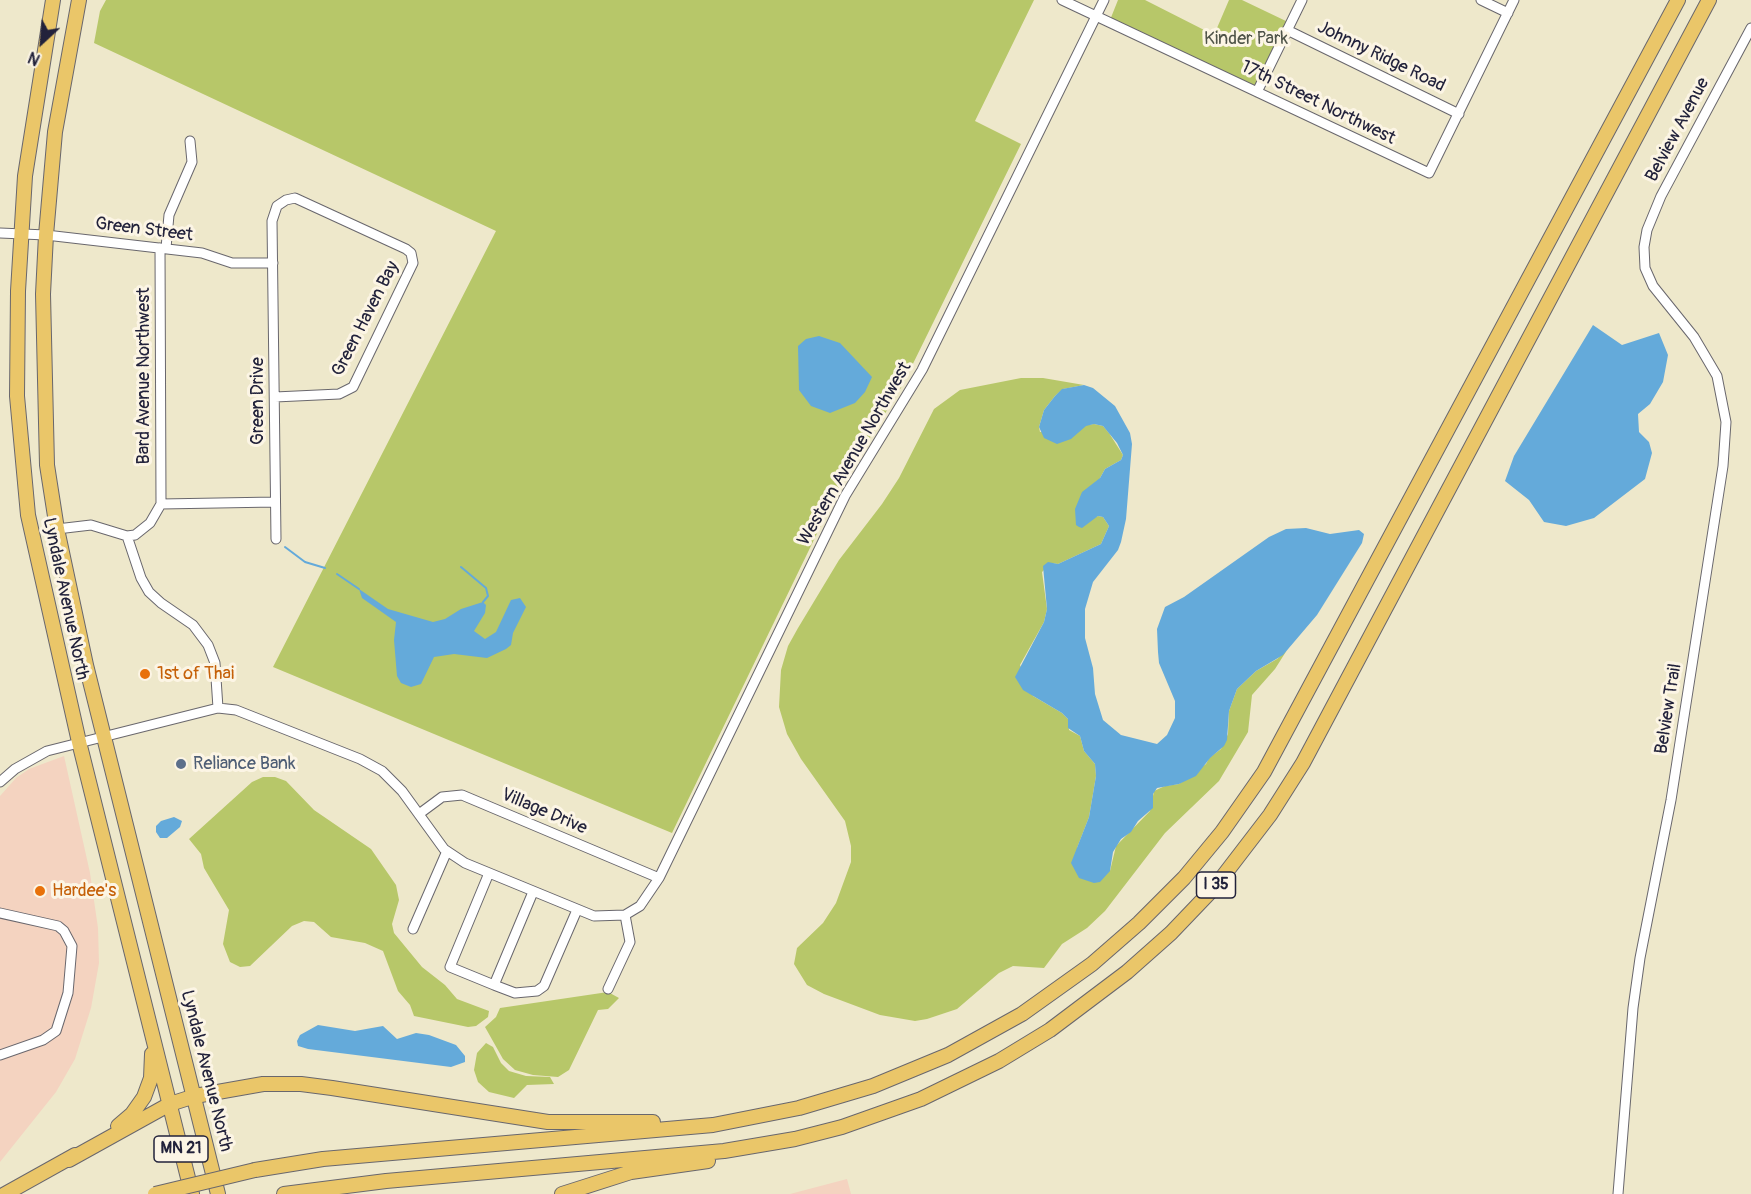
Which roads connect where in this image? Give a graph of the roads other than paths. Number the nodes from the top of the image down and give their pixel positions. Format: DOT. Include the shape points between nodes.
graph roads {
  1 [pos="53,0"];
  2 [pos="79,0"];
  3 [pos="1062,0"];
  4 [pos="1104,0"];
  5 [pos="1302,0"];
  6 [pos="1480,0"];
  7 [pos="1514,0"];
  8 [pos="1678,0"];
  9 [pos="1709,0"];
  10 [pos="1508,13"];
  11 [pos="1096,16"];
  12 [pos="1751,28"];
  13 [pos="1287,30"];
  14 [pos="1257,92"];
  15 [pos="1459,114"];
  16 [pos="190,141"];
  17 [pos="0,233"];
  18 [pos="21,234"];
  19 [pos="46,235"];
  20 [pos="163,248"];
  21 [pos="1644,252"];
  22 [pos="273,263"];
  23 [pos="275,397"];
  24 [pos="275,502"];
  25 [pos="161,504"];
  26 [pos="57,529"];
  27 [pos="127,536"];
  28 [pos="276,538"];
  29 [pos="218,708"];
  30 [pos="104,736"];
  31 [pos="79,742"];
  32 [pos="0,782"];
  33 [pos="419,814"];
  34 [pos="447,851"];
  35 [pos="489,873"];
  36 [pos="659,878"];
  37 [pos="533,892"];
  38 [pos="577,910"];
  39 [pos="0,913"];
  40 [pos="625,915"];
  41 [pos="413,929"];
  42 [pos="494,986"];
  43 [pos="608,989"];
  44 [pos="149,1020"];
  45 [pos="0,1055"];
  46 [pos="195,1096"];
  47 [pos="170,1104"];
  48 [pos="742,1120"];
  49 [pos="842,1127"];
  50 [pos="69,1160"];
  51 [pos="5,1194"];
  52 [pos="155,1194"];
  53 [pos="192,1194"];
  54 [pos="218,1194"];
  55 [pos="284,1194"];
  56 [pos="562,1194"];
  57 [pos="1618,1194"];
  1 -- 18 [label="highway, Lyndale Avenue North" via="32,119"];
  2 -- 19 [label="highway, Lyndale Avenue North" via="55,132"];
  3 -- 11 [label="street, 17th Street Northwest"];
  4 -- 11 [label="street, Western Avenue Northwest"];
  5 -- 13 [label="street"];
  6 -- 10 [label="street"];
  7 -- 10 [label="street"];
  8 -- 48 [label="highway, I 35" via="1276,752 1205,853 1116,944 1053,993 999,1027 948,1055 873,1086"];
  9 -- 49 [label="highway, I 35" via="1303,763 1232,866 1148,954 1050,1030 949,1086"];
  10 -- 15 [label="street"];
  11 -- 14 [label="street, 17th Street Northwest"];
  11 -- 36 [label="street, Western Avenue Northwest" via="922,370 829,527"];
  12 -- 21 [label="street, Belview Avenue" via="1658,202 1647,230"];
  13 -- 14 [label="street"];
  13 -- 15 [label="street, Johnny Ridge Road"];
  14 -- 15 [label="street, 17th Street Northwest" via="1429,173"];
  16 -- 20 [label="street, Bard Avenue Northwest" via="192,162 169,215"];
  17 -- 18 [label="street, Green Street"];
  18 -- 19 [label="street, Green Street"];
  18 -- 31 [label="highway, Lyndale Avenue North" via="16,350 23,470 34,552"];
  19 -- 20 [label="street, Green Street"];
  19 -- 26 [label="highway, Lyndale Avenue North" via="44,409 47,465"];
  20 -- 22 [label="street, Green Street" via="202,253 225,262"];
  20 -- 25 [label="street, Bard Avenue Northwest"];
  21 -- 57 [label="street, Belview Trail" via="1653,286 1710,362 1722,394 1726,422 1723,465 1671,800 1633,1008"];
  22 -- 23 [label="street, Green Drive"];
  22 -- 23 [label="street, Green Haven Bay" via="274,213 291,194 406,249 413,263 353,387 339,394"];
  23 -- 24 [label="street, Green Drive"];
  24 -- 25 [label="street"];
  24 -- 28 [label="street, Green Drive"];
  25 -- 27 [label="street" via="145,529"];
  26 -- 27 [label="street" via="91,525"];
  26 -- 30 [label="highway, Lyndale Avenue North"];
  27 -- 29 [label="street" via="149,592 193,625 212,651"];
  29 -- 30 [label="street"];
  29 -- 33 [label="street" via="256,716 371,764 395,782"];
  30 -- 31 [label="street"];
  30 -- 46 [label="highway, Lyndale Avenue North"];
  31 -- 32 [label="street" via="29,759"];
  31 -- 44 [label="highway, Lyndale Avenue North"];
  33 -- 34 [label="street"];
  33 -- 36 [label="street, Village Drive" via="442,797 462,795"];
  34 -- 35 [label="street"];
  34 -- 41 [label="street"];
  35 -- 37 [label="street"];
  35 -- 42 [label="street" via="450,967"];
  36 -- 40 [label="street, Western Avenue Northwest" via="644,902"];
  37 -- 38 [label="street"];
  37 -- 42 [label="street"];
  38 -- 40 [label="street" via="599,917"];
  38 -- 42 [label="street" via="544,986 537,991 515,993"];
  39 -- 45 [label="street" via="58,926 72,946 68,993 56,1031 43,1040"];
  40 -- 43 [label="street" via="630,942"];
  44 -- 47 [label="highway, Lyndale Avenue North / MN 21"];
  44 -- 50 [label="highway" via="152,1069 144,1097 124,1121"];
  46 -- 47 [label="highway"];
  46 -- 48 [label="highway" via="263,1084 301,1084 548,1122"];
  46 -- 54 [label="highway, Lyndale Avenue North"];
  47 -- 50 [label="highway"];
  47 -- 53 [label="highway, Lyndale Avenue North / MN 21"];
  48 -- 52 [label="highway, I 35, bridge" via="323,1159 255,1170"];
  49 -- 55 [label="highway, I 35" via="724,1151 375,1182"];
  49 -- 56 [label="highway" via="755,1152 631,1172"];
  50 -- 51 [label="highway"];
}
